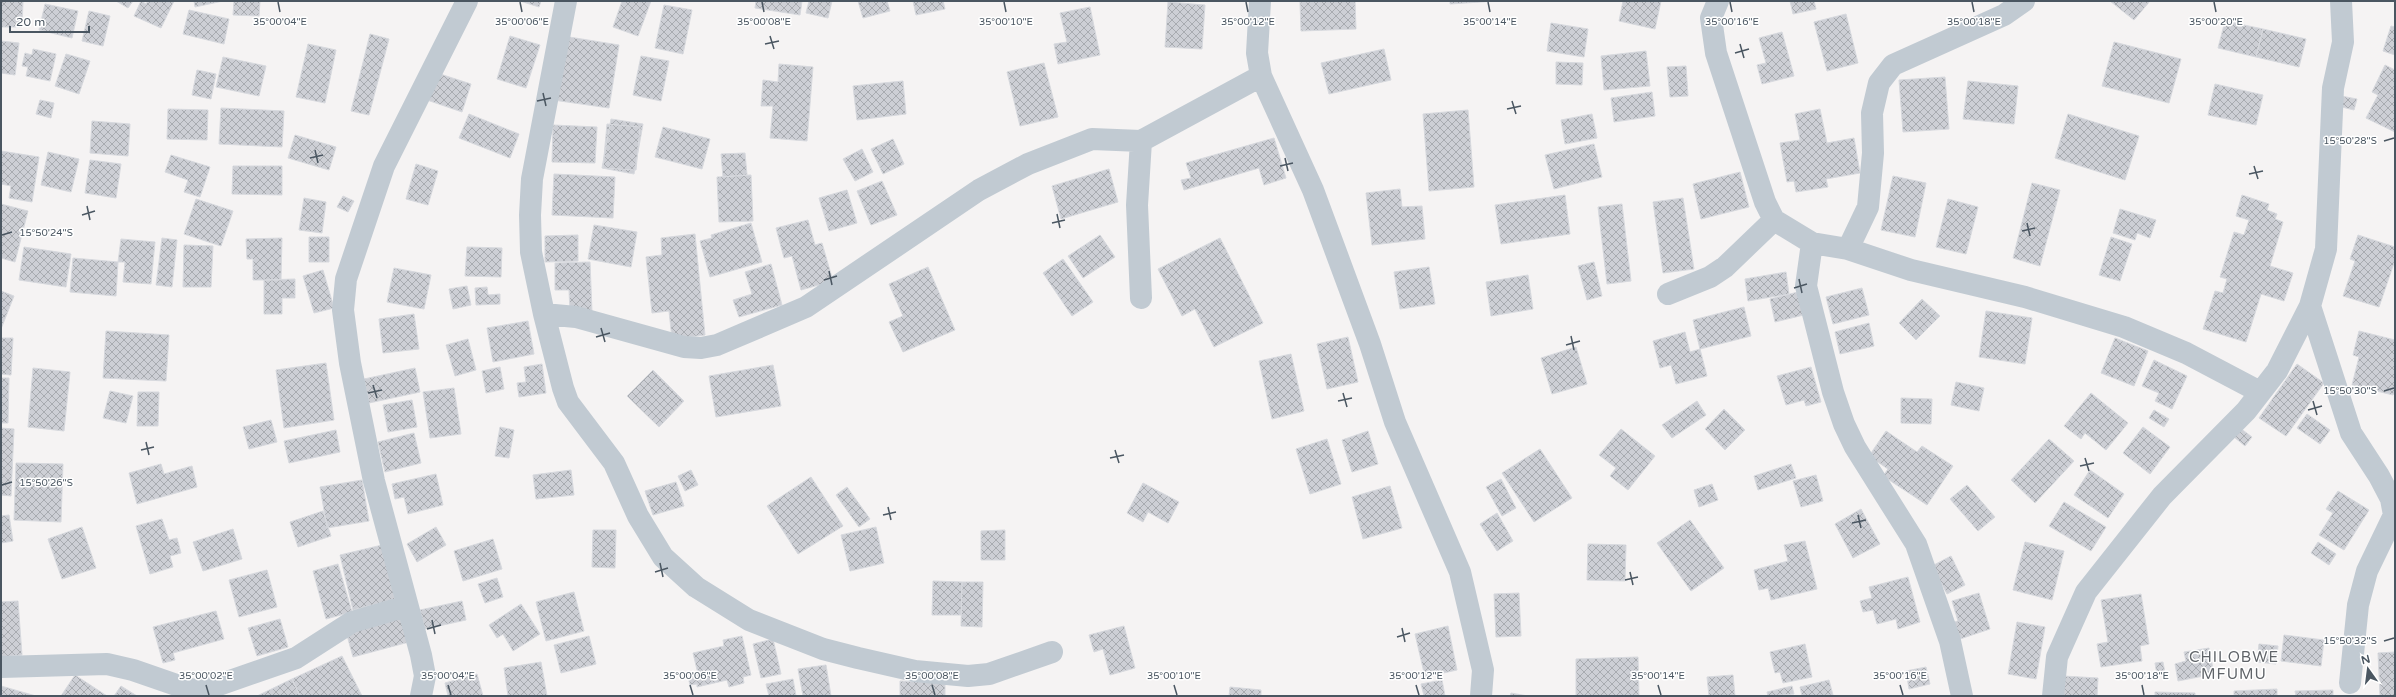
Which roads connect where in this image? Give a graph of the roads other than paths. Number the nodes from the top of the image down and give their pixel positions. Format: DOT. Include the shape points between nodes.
graph roads {
  1 [pos="467,1"];
  2 [pos="566,1"];
  3 [pos="1260,1"];
  4 [pos="1718,1"];
  5 [pos="2024,1"];
  6 [pos="2341,1"];
  7 [pos="1261,76"];
  8 [pos="1141,142"];
  9 [pos="1774,220"];
  10 [pos="1812,243"];
  11 [pos="1848,249"];
  12 [pos="1668,294"];
  13 [pos="1141,298"];
  14 [pos="2310,306"];
  15 [pos="544,314"];
  16 [pos="2260,392"];
  17 [pos="407,606"];
  18 [pos="1052,652"];
  19 [pos="1,667"];
  20 [pos="2350,683"];
  21 [pos="421,696"];
  22 [pos="1481,696"];
  23 [pos="1962,696"];
  24 [pos="2053,696"];
  1 -- 17 [label="street" via="384,166 346,279 343,310 350,363 374,481"];
  2 -- 15 [label="street" via="535,164 530,215 530,252"];
  3 -- 7 [label="street" via="1257,53"];
  4 -- 9 [label="street" via="1711,18 1716,53 1765,202"];
  5 -- 11 [label="street" via="1992,21 1893,65 1879,83 1872,113 1874,153 1869,201"];
  6 -- 14 [label="street" via="2343,42 2333,88 2326,249"];
  7 -- 8 [label="street"];
  7 -- 22 [label="street" via="1313,190 1370,344 1395,422 1460,572 1483,670"];
  8 -- 13 [label="street" via="1137,205"];
  8 -- 15 [label="street" via="1092,139 1028,164 979,190 806,307 717,345 701,348 684,347 576,317"];
  9 -- 10 [label="street"];
  9 -- 12 [label="street" via="1725,267 1710,277"];
  10 -- 11 [label="street"];
  10 -- 23 [label="street" via="1806,286 1833,392 1855,448 1916,544 1950,641"];
  11 -- 16 [label="street" via="1911,270 2025,297 2124,326 2186,353"];
  14 -- 16 [label="street" via="2277,371"];
  14 -- 20 [label="street" via="2351,433 2391,499 2394,515 2367,571 2358,605"];
  15 -- 18 [label="street" via="568,402 614,463 649,536 663,557 696,587 749,620 823,649 915,671 956,676 988,674"];
  16 -- 24 [label="street" via="2246,411 2162,496 2086,592 2057,657"];
  17 -- 19 [label="street" via="352,622 296,658 210,688 182,688 133,670 107,664"];
  17 -- 21 [label="street" via="425,676"];
}
